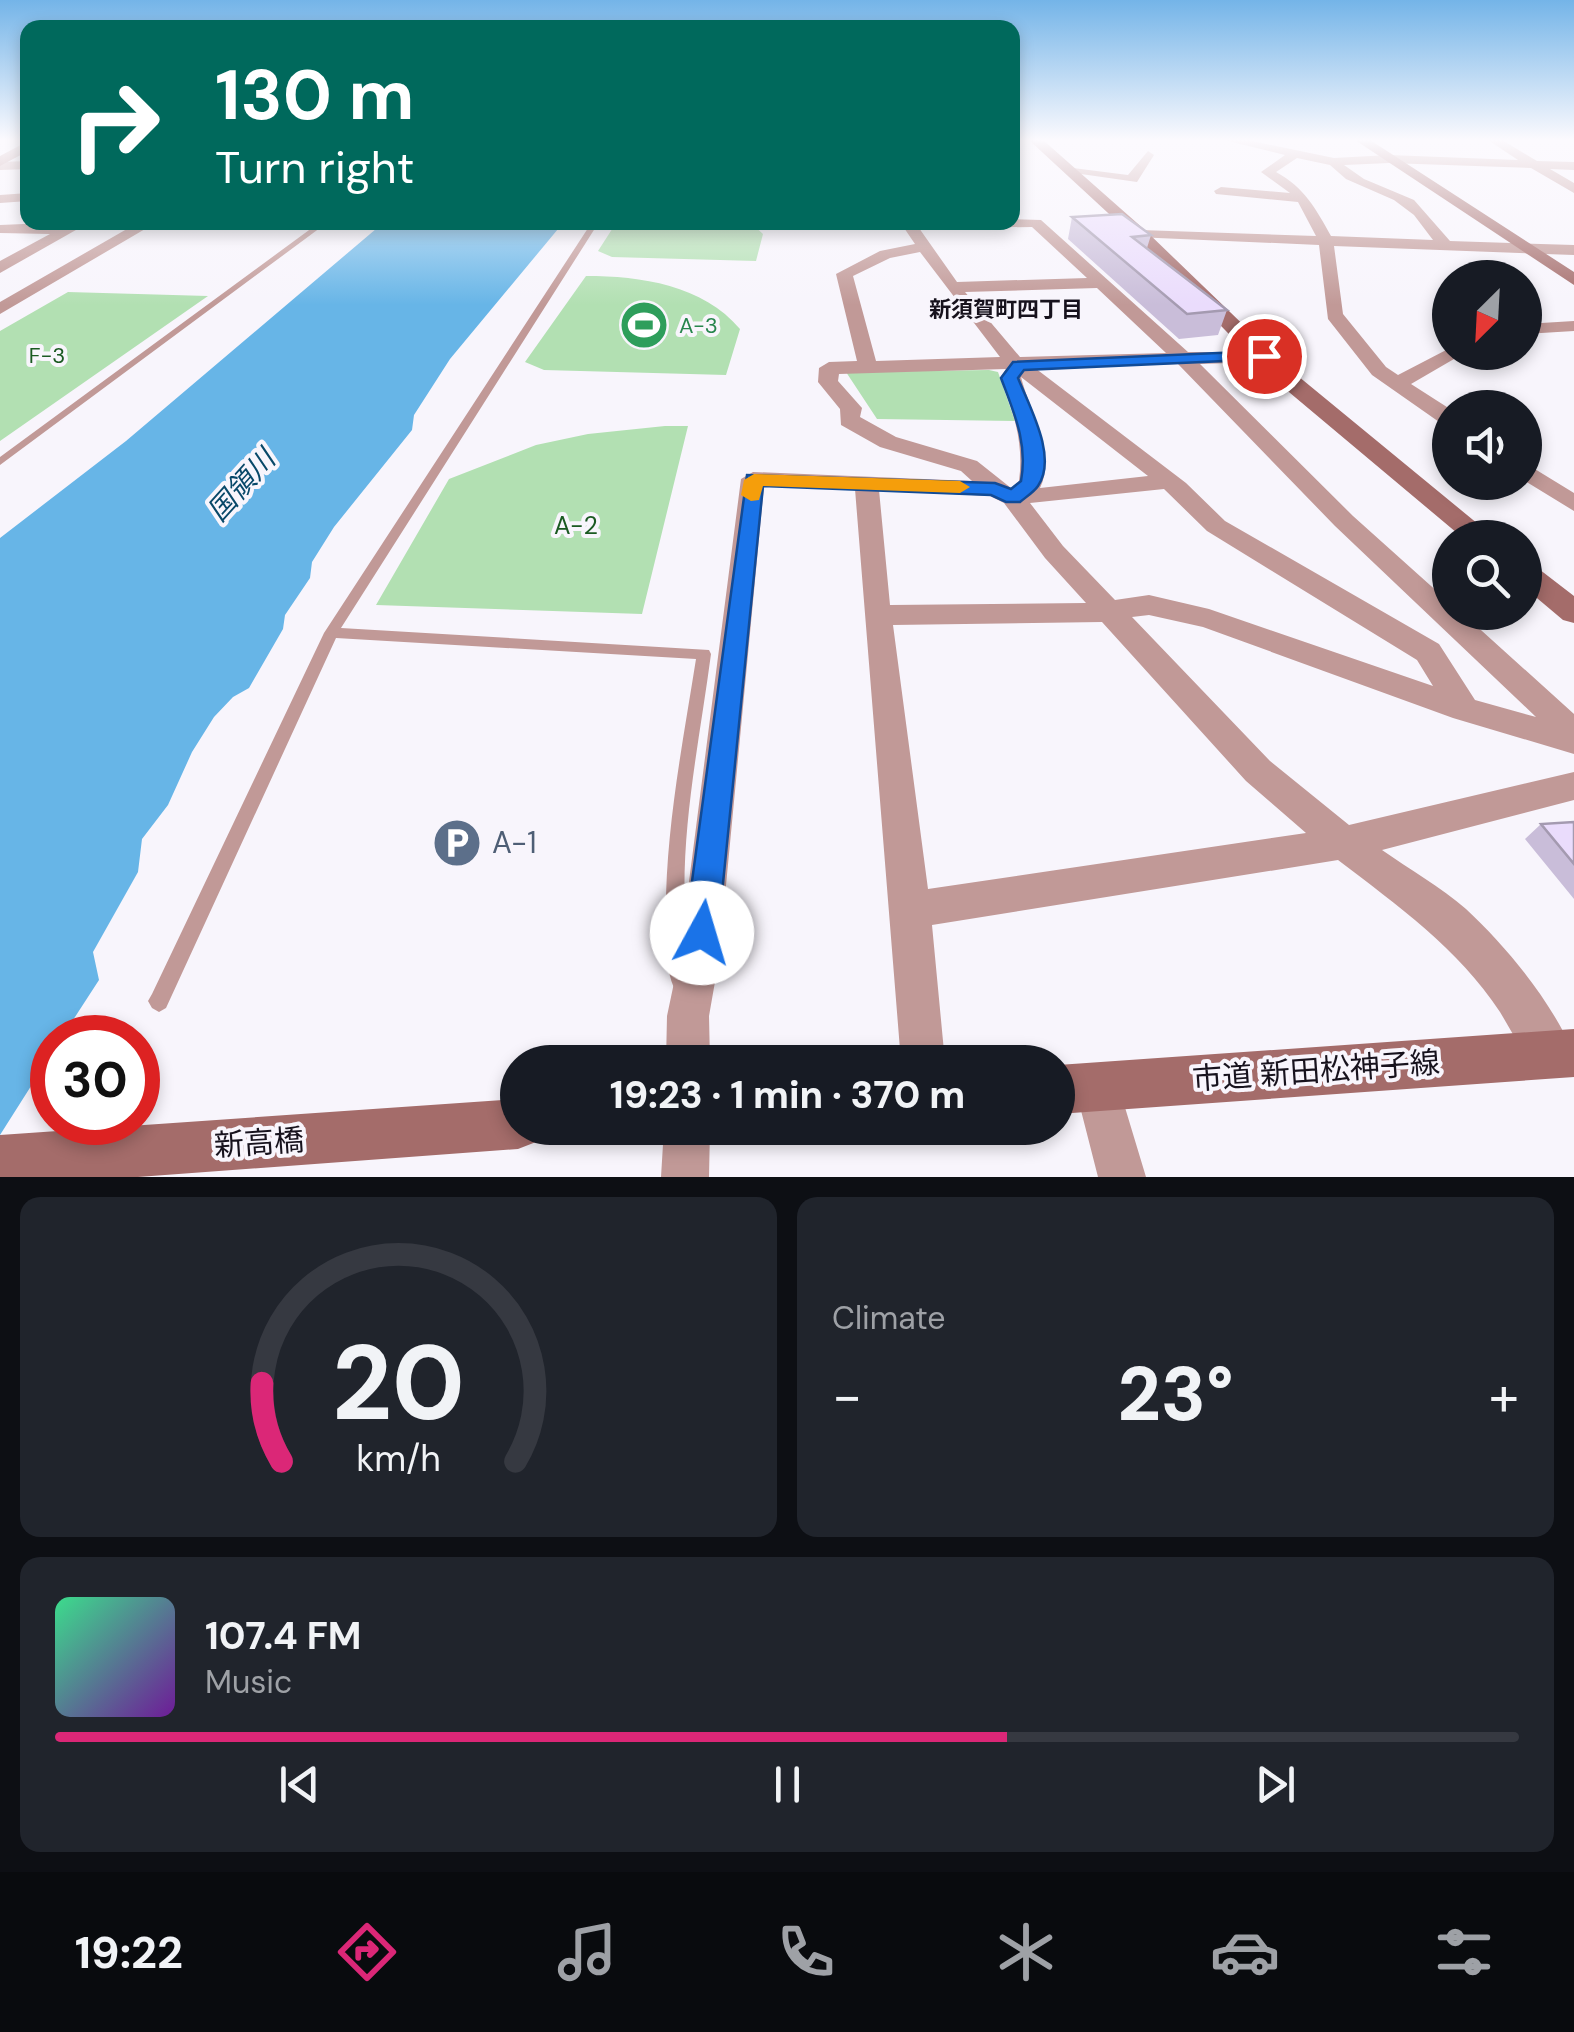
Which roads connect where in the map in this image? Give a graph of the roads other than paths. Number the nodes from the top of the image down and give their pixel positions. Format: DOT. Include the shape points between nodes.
graph roads {
  1 [pos="1094,195"];
  2 [pos="1261,195"];
  3 [pos="1299,195"];
  4 [pos="1392,195"];
  5 [pos="1443,195"];
  6 [pos="1302,198"];
  7 [pos="1020,224"];
  8 [pos="69,230"];
  9 [pos="136,230"];
  10 [pos="314,230"];
  11 [pos="591,230"];
  12 [pos="913,230"];
  13 [pos="1128,230"];
  14 [pos="1326,243"];
  15 [pos="1444,245"];
  16 [pos="924,247"];
  17 [pos="36,248"];
  18 [pos="1521,248"];
  19 [pos="0,249"];
  20 [pos="1574,250"];
  21 [pos="0,268"];
  22 [pos="1554,268"];
  23 [pos="1574,280"];
  24 [pos="1101,283"];
  25 [pos="952,287"];
  26 [pos="0,309"];
  27 [pos="1574,323"];
  28 [pos="1542,327"];
  29 [pos="1264,356"];
  30 [pos="1184,359"];
  31 [pos="1019,365"];
  32 [pos="1432,365"];
  33 [pos="868,368"];
  34 [pos="1397,383"];
  35 [pos="1432,407"];
  36 [pos="0,462"];
  37 [pos="1169,481"];
  38 [pos="866,482"];
  39 [pos="1542,482"];
  40 [pos="1004,493"];
  41 [pos="1574,504"];
  42 [pos="1459,520"];
  43 [pos="1542,587"];
  44 [pos="1107,609"];
  45 [pos="1574,612"];
  46 [pos="877,615"];
  47 [pos="331,634"];
  48 [pos="1464,710"];
  49 [pos="1574,733"];
  50 [pos="1574,741"];
  51 [pos="1574,786"];
  52 [pos="1344,843"];
  53 [pos="911,910"];
  54 [pos="159,1000"];
  55 [pos="688,1016"];
  56 [pos="688,1045"];
  57 [pos="922,1045"];
  58 [pos="1563,1053"];
  59 [pos="1078,1088"];
  60 [pos="500,1125"];
  61 [pos="686,1145"];
  62 [pos="0,1161"];
  63 [pos="685,1177"];
  64 [pos="1122,1177"];
  1 -- 13 [label="street"];
  2 -- 6 [label="street"];
  3 -- 6 [label="street"];
  4 -- 15 [label="street" via="1410,204"];
  5 -- 18 [label="street"];
  6 -- 14 [label="street"];
  7 -- 24 [label="street" via="1046,224"];
  8 -- 17 [label="street"];
  9 -- 26 [label="street"];
  10 -- 36 [label="lane"];
  11 -- 47 [label="lane"];
  12 -- 16 [label="street"];
  13 -- 14 [label="street"];
  13 -- 29 [label="street"];
  14 -- 15 [label="street"];
  14 -- 22 [label="street"];
  14 -- 34 [label="street" via="1334,315"];
  15 -- 18 [label="street"];
  16 -- 25 [label="street"];
  16 -- 33 [label="street" via="886,254 844,274"];
  17 -- 19 [label="street"];
  17 -- 21 [label="street"];
  18 -- 20 [label="street"];
  18 -- 22 [label="street"];
  22 -- 23 [label="street"];
  24 -- 25 [label="street"];
  24 -- 30 [label="street"];
  25 -- 31 [label="street"];
  27 -- 28 [label="street"];
  29 -- 30 [label="street"];
  29 -- 42 [label="street"];
  30 -- 31 [label="street"];
  30 -- 49 [label="street" via="1344,521"];
  31 -- 33 [label="street"];
  31 -- 37 [label="street"];
  31 -- 40 [label="street" via="1010,378 1034,460 1031,483"];
  32 -- 34 [label="street"];
  33 -- 40 [label="street" via="828,368 828,382 852,408 849,420 888,442 969,466"];
  34 -- 35 [label="street"];
  37 -- 40 [label="street"];
  37 -- 48 [label="street" via="1216,526 1428,652"];
  38 -- 40 [label="street"];
  38 -- 46 [label="street"];
  38 -- 55 [label="street" via="754,480"];
  39 -- 41 [label="street"];
  40 -- 44 [label="street"];
  43 -- 45 [label="street"];
  44 -- 46 [label="street"];
  44 -- 48 [label="street" via="1149,604 1209,619"];
  44 -- 52 [label="street" via="1258,771"];
  46 -- 53 [label="street"];
  47 -- 54 [label="lane"];
  47 -- 55 [label="lane" via="704,654 680,834 674,948"];
  48 -- 50 [label="street"];
  51 -- 52 [label="street"];
  52 -- 53 [label="street"];
  52 -- 58 [label="street" via="1450,922"];
  53 -- 57 [label="street"];
  55 -- 56 [label="street"];
  58 -- 59 [label="street, 市道 新田松神子線"];
  59 -- 64 [label="street"];
  60 -- 62 [label="street, 新高橋"];
  61 -- 63 [label="street"];
}
